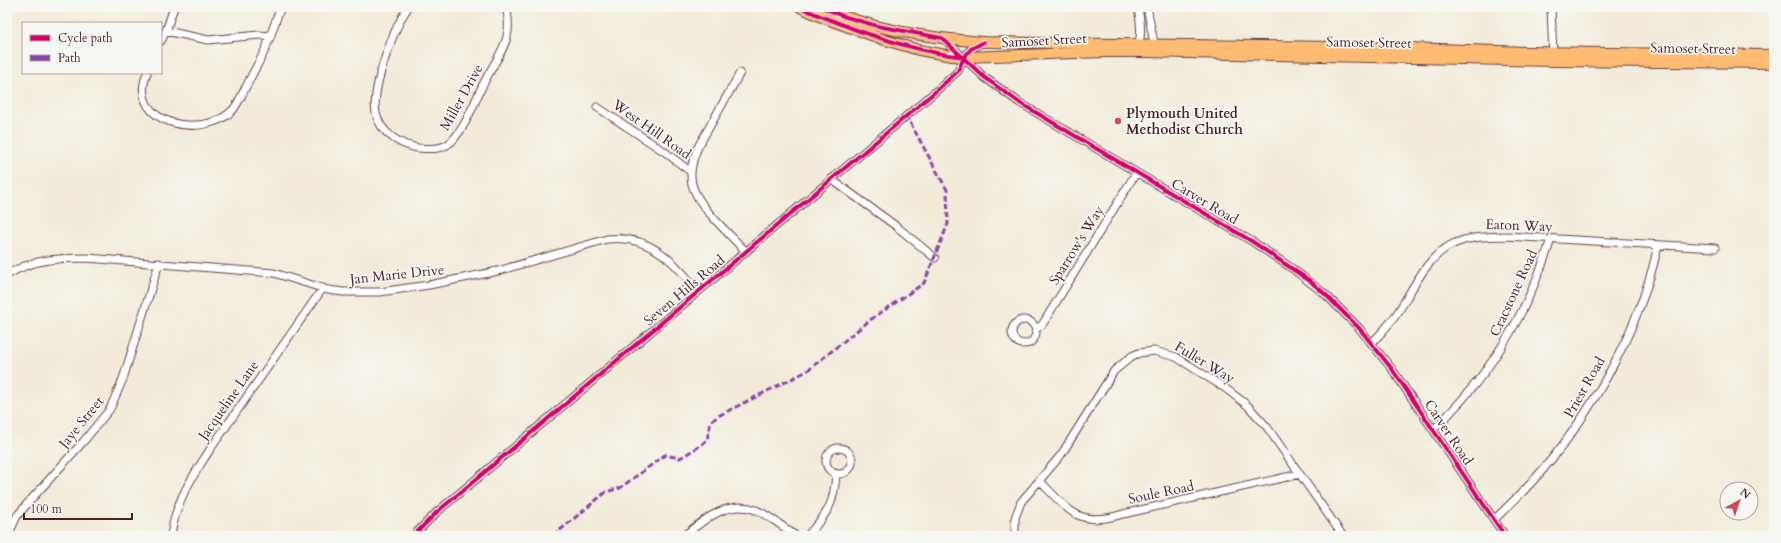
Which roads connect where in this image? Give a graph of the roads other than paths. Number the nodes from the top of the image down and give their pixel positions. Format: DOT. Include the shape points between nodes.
graph roads {
  1 [pos="174,7"];
  2 [pos="281,7"];
  3 [pos="408,7"];
  4 [pos="506,7"];
  5 [pos="800,7"];
  6 [pos="820,7"];
  7 [pos="1138,7"];
  8 [pos="1147,7"];
  9 [pos="1551,7"];
  10 [pos="166,31"];
  11 [pos="271,36"];
  12 [pos="942,38"];
  13 [pos="162,39"];
  14 [pos="984,42"];
  15 [pos="1138,48"];
  16 [pos="1155,48"];
  17 [pos="1774,54"];
  18 [pos="1553,56"];
  19 [pos="964,57"];
  20 [pos="1774,63"];
  21 [pos="740,73"];
  22 [pos="147,74"];
  23 [pos="598,106"];
  24 [pos="691,172"];
  25 [pos="1136,173"];
  26 [pos="831,179"];
  27 [pos="1551,239"];
  28 [pos="1658,245"];
  29 [pos="1715,248"];
  30 [pos="746,252"];
  31 [pos="935,258"];
  32 [pos="159,263"];
  33 [pos="7,275"];
  34 [pos="323,288"];
  35 [pos="698,291"];
  36 [pos="1036,328"];
  37 [pos="1372,343"];
  38 [pos="1434,429"];
  39 [pos="836,474"];
  40 [pos="1300,474"];
  41 [pos="1040,481"];
  42 [pos="1495,519"];
  43 [pos="10,536"];
  44 [pos="171,536"];
  45 [pos="413,536"];
  46 [pos="684,536"];
  47 [pos="796,536"];
  48 [pos="807,536"];
  49 [pos="1015,536"];
  50 [pos="1343,536"];
  51 [pos="1505,536"];
  1 -- 10 [label="street"];
  2 -- 11 [label="street"];
  3 -- 4 [label="street, Miller Drive" via="386,56 378,87 376,113 388,134 398,142 431,150 451,142 469,116 508,38"];
  5 -- 19 [label="highway" via="896,44"];
  6 -- 12 [label="highway" via="877,26"];
  7 -- 15 [label="street"];
  8 -- 16 [label="street"];
  9 -- 18 [label="street"];
  10 -- 11 [label="street" via="208,40"];
  10 -- 13 [label="street"];
  11 -- 22 [label="street" via="232,110 213,121 186,125 163,120 145,102 143,91"];
  12 -- 14 [label="highway"];
  12 -- 19 [label="street"];
  14 -- 15 [label="highway, Samoset Street"];
  14 -- 19 [label="street, Seven Hills Road" via="971,49"];
  15 -- 16 [label="highway, Samoset Street"];
  15 -- 19 [label="highway, Samoset Street"];
  16 -- 18 [label="highway, Samoset Street"];
  17 -- 18 [label="highway, Samoset Street"];
  18 -- 20 [label="highway, Samoset Street"];
  19 -- 25 [label="street, Carver Road" via="984,77 1020,103"];
  19 -- 26 [label="street, Seven Hills Road" via="958,71"];
  21 -- 24 [label="street" via="698,148"];
  23 -- 24 [label="street, West Hill Road"];
  24 -- 30 [label="street" via="692,184 702,204"];
  25 -- 36 [label="street, Sparrow's Way" via="1042,325"];
  25 -- 37 [label="street, Carver Road" via="1253,242 1293,269 1337,306"];
  26 -- 30 [label="street, Seven Hills Road"];
  26 -- 31 [label="street"];
  27 -- 28 [label="street, Eaton Way"];
  27 -- 37 [label="street, Eaton Way" via="1477,237 1446,248 1427,267 1395,317"];
  27 -- 38 [label="street, Cracstone Road" via="1535,282 1510,336 1458,406"];
  28 -- 29 [label="street, Eaton Way"];
  28 -- 42 [label="street, Priest Road" via="1652,272 1639,307 1603,383 1553,457"];
  30 -- 35 [label="street, Seven Hills Road"];
  32 -- 33 [label="street, Jan Marie Drive" via="56,258 32,263"];
  32 -- 34 [label="street, Jan Marie Drive" via="274,273"];
  32 -- 43 [label="street, Jaye Street" via="110,409 17,516"];
  34 -- 35 [label="street, Jan Marie Drive" via="343,292 380,292 429,285 498,272 607,239 618,238 634,239 664,256 685,274"];
  34 -- 44 [label="street, Jacqueline Lane" via="193,476 176,510"];
  35 -- 45 [label="street, Seven Hills Road" via="437,512"];
  37 -- 38 [label="street, Carver Road"];
  38 -- 42 [label="street, Carver Road"];
  39 -- 48 [label="street" via="835,492 830,507"];
  40 -- 41 [label="street, Soule Road" via="1106,519 1091,520 1081,517 1067,507"];
  40 -- 41 [label="street, Fuller Way" via="1267,427 1247,405 1176,357 1154,351 1132,356 1114,371 1069,444"];
  40 -- 50 [label="street, Fuller Way"];
  41 -- 49 [label="street, Fuller Way" via="1018,507"];
  42 -- 51 [label="street, Carver Road"];
  46 -- 47 [label="street" via="704,520 738,507 763,513"];
}
